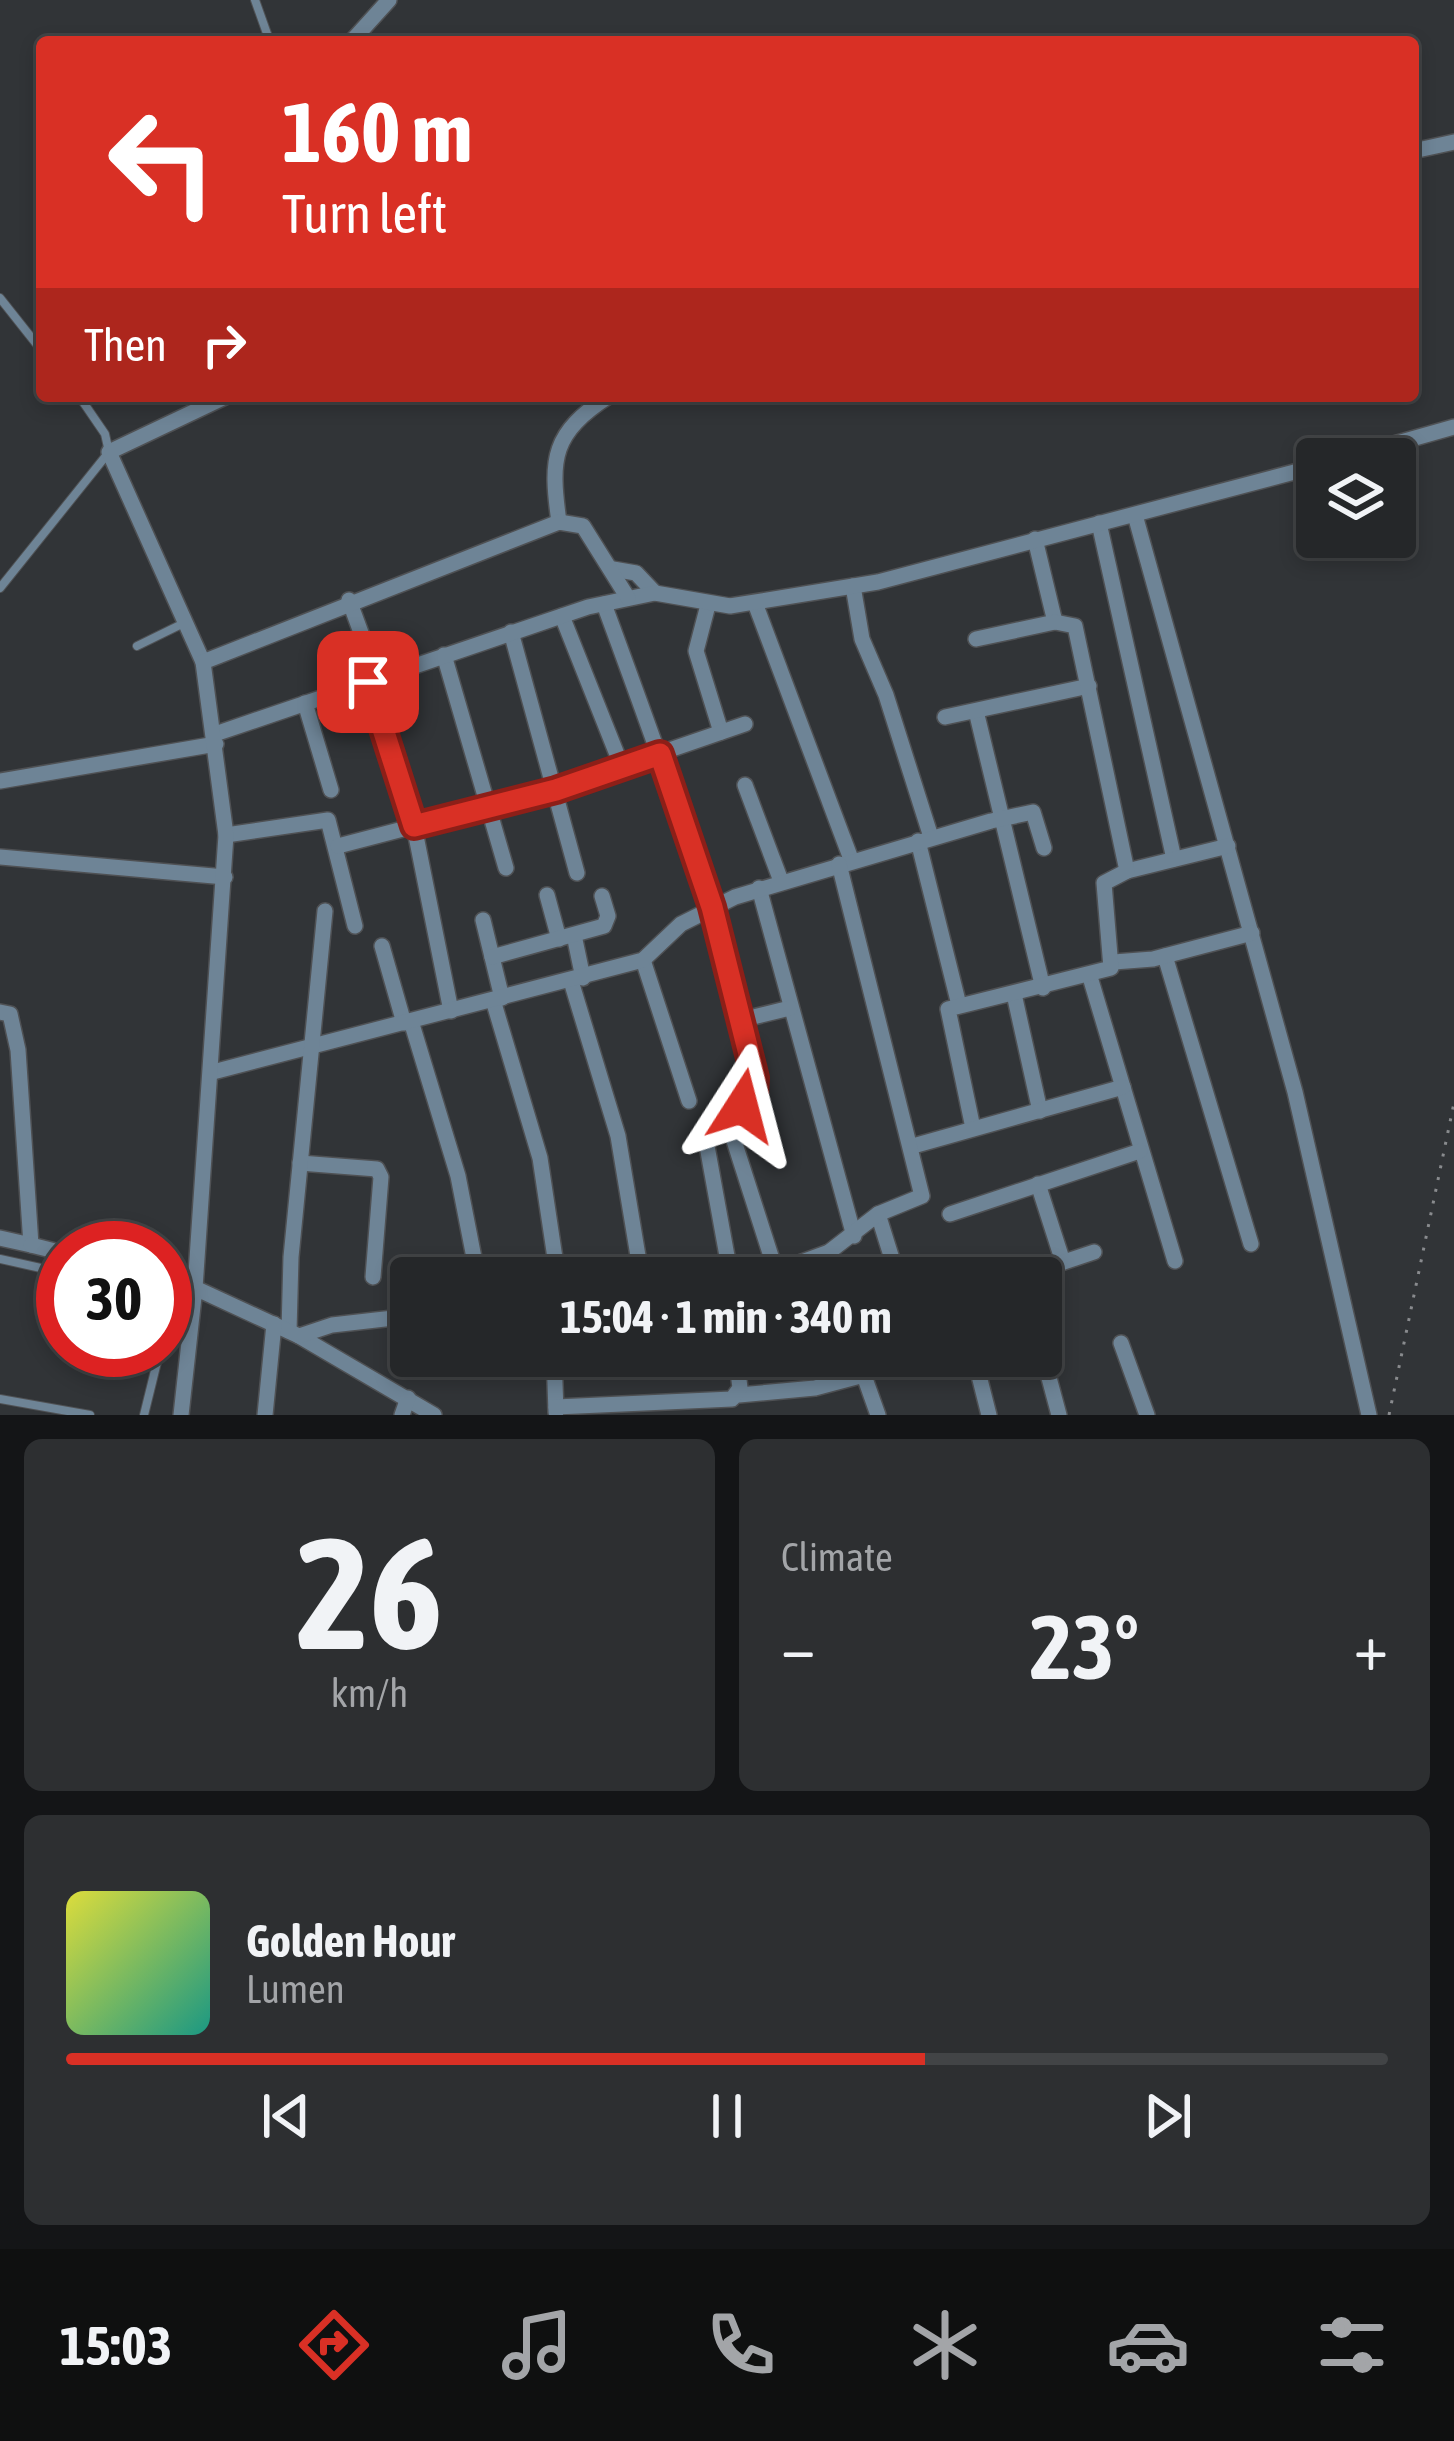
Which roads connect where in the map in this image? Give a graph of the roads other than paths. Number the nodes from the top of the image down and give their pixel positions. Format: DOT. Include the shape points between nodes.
graph roads {
  1 [pos="255,0"];
  2 [pos="389,0"];
  3 [pos="268,36"];
  4 [pos="356,36"];
  5 [pos="1454,142"];
  6 [pos="1419,151"];
  7 [pos="0,298"];
  8 [pos="36,343"];
  9 [pos="83,402"];
  10 [pos="214,402"];
  11 [pos="599,402"];
  12 [pos="1454,427"];
  13 [pos="1415,438"];
  14 [pos="110,452"];
  15 [pos="1296,472"];
  16 [pos="1135,515"];
  17 [pos="560,522"];
  18 [pos="1099,523"];
  19 [pos="1035,539"];
  20 [pos="614,569"];
  21 [pos="853,586"];
  22 [pos="0,588"];
  23 [pos="655,593"];
  24 [pos="628,598"];
  25 [pos="349,600"];
  26 [pos="755,603"];
  27 [pos="604,604"];
  28 [pos="708,605"];
  29 [pos="562,616"];
  30 [pos="186,622"];
  31 [pos="1055,622"];
  32 [pos="512,632"];
  33 [pos="976,639"];
  34 [pos="137,646"];
  35 [pos="444,655"];
  36 [pos="203,662"];
  37 [pos="373,681"];
  38 [pos="1089,686"];
  39 [pos="305,703"];
  40 [pos="976,711"];
  41 [pos="945,717"];
  42 [pos="745,724"];
  43 [pos="721,732"];
  44 [pos="215,739"];
  45 [pos="660,754"];
  46 [pos="622,767"];
  47 [pos="0,781"];
  48 [pos="745,785"];
  49 [pos="331,790"];
  50 [pos="556,790"];
  51 [pos="490,806"];
  52 [pos="1005,817"];
  53 [pos="414,826"];
  54 [pos="226,835"];
  55 [pos="925,839"];
  56 [pos="1228,845"];
  57 [pos="338,846"];
  58 [pos="1044,848"];
  59 [pos="0,856"];
  60 [pos="1174,859"];
  61 [pos="845,861"];
  62 [pos="506,868"];
  63 [pos="1127,871"];
  64 [pos="577,873"];
  65 [pos="225,877"];
  66 [pos="781,881"];
  67 [pos="759,888"];
  68 [pos="547,895"];
  69 [pos="602,896"];
  70 [pos="712,907"];
  71 [pos="325,911"];
  72 [pos="482,920"];
  73 [pos="355,926"];
  74 [pos="1252,933"];
  75 [pos="566,937"];
  76 [pos="382,946"];
  77 [pos="1165,956"];
  78 [pos="492,957"];
  79 [pos="643,960"];
  80 [pos="1114,962"];
  81 [pos="1090,977"];
  82 [pos="577,979"];
  83 [pos="1043,988"];
  84 [pos="1014,994"];
  85 [pos="497,999"];
  86 [pos="959,1005"];
  87 [pos="790,1008"];
  88 [pos="452,1011"];
  89 [pos="0,1012"];
  90 [pos="741,1020"];
  91 [pos="407,1022"];
  92 [pos="309,1048"];
  93 [pos="213,1072"];
  94 [pos="1123,1087"];
  95 [pos="689,1101"];
  96 [pos="1040,1111"];
  97 [pos="973,1128"];
  98 [pos="707,1146"];
  99 [pos="913,1146"];
  100 [pos="1140,1151"];
  101 [pos="300,1163"];
  102 [pos="1038,1184"];
  103 [pos="878,1214"];
  104 [pos="950,1214"];
  105 [pos="854,1236"];
  106 [pos="0,1238"];
  107 [pos="1251,1244"];
  108 [pos="32,1245"];
  109 [pos="36,1246"];
  110 [pos="829,1252"];
  111 [pos="1094,1252"];
  112 [pos="474,1257"];
  113 [pos="555,1257"];
  114 [pos="638,1257"];
  115 [pos="726,1257"];
  116 [pos="772,1257"];
  117 [pos="817,1257"];
  118 [pos="830,1257"];
  119 [pos="891,1257"];
  120 [pos="0,1259"];
  121 [pos="1174,1261"];
  122 [pos="1063,1262"];
  123 [pos="36,1267"];
  124 [pos="373,1276"];
  125 [pos="192,1287"];
  126 [pos="195,1288"];
  127 [pos="390,1318"];
  128 [pos="287,1330"];
  129 [pos="1120,1343"];
  130 [pos="154,1377"];
  131 [pos="555,1377"];
  132 [pos="738,1377"];
  133 [pos="856,1377"];
  134 [pos="864,1377"];
  135 [pos="979,1377"];
  136 [pos="1049,1377"];
  137 [pos="739,1395"];
  138 [pos="408,1398"];
  139 [pos="0,1399"];
  140 [pos="711,1407"];
  141 [pos="634,1409"];
  142 [pos="556,1411"];
  143 [pos="872,1413"];
  144 [pos="90,1415"];
  145 [pos="145,1415"];
  146 [pos="181,1415"];
  147 [pos="265,1415"];
  148 [pos="402,1415"];
  149 [pos="434,1415"];
  150 [pos="989,1415"];
  151 [pos="1059,1415"];
  152 [pos="1147,1415"];
  153 [pos="1369,1415"];
  1 -- 3 [label="lane"];
  2 -- 4 [label="street"];
  5 -- 6 [label="street"];
  7 -- 8 [label="lane"];
  9 -- 14 [label="lane"];
  10 -- 14 [label="street"];
  11 -- 17 [label="street" via="580,414 557,450"];
  12 -- 13 [label="street"];
  14 -- 22 [label="lane"];
  14 -- 30 [label="street"];
  15 -- 16 [label="street"];
  16 -- 18 [label="street"];
  16 -- 56 [label="street"];
  17 -- 20 [label="street" via="584,526"];
  17 -- 25 [label="street"];
  18 -- 19 [label="street"];
  18 -- 60 [label="street"];
  19 -- 21 [label="street"];
  19 -- 31 [label="street"];
  20 -- 23 [label="street" via="636,573"];
  20 -- 24 [label="street"];
  21 -- 26 [label="street"];
  21 -- 55 [label="street"];
  23 -- 24 [label="street"];
  23 -- 28 [label="street"];
  24 -- 27 [label="street"];
  25 -- 36 [label="street"];
  25 -- 37 [label="street"];
  26 -- 28 [label="street"];
  26 -- 61 [label="street"];
  27 -- 29 [label="street"];
  27 -- 45 [label="street"];
  28 -- 43 [label="street" via="696,651"];
  29 -- 32 [label="street"];
  29 -- 46 [label="street"];
  30 -- 34 [label="lane"];
  30 -- 36 [label="street"];
  31 -- 33 [label="street"];
  31 -- 38 [label="street" via="1075,626"];
  32 -- 35 [label="street"];
  32 -- 50 [label="street"];
  35 -- 37 [label="street"];
  35 -- 51 [label="street"];
  36 -- 44 [label="street"];
  37 -- 39 [label="street"];
  37 -- 53 [label="street"];
  38 -- 40 [label="street"];
  38 -- 63 [label="street"];
  39 -- 44 [label="street"];
  39 -- 49 [label="street"];
  40 -- 41 [label="street"];
  40 -- 52 [label="street"];
  42 -- 43 [label="street"];
  43 -- 45 [label="street"];
  44 -- 47 [label="street"];
  44 -- 54 [label="street"];
  45 -- 46 [label="street"];
  45 -- 70 [label="street"];
  46 -- 50 [label="street"];
  48 -- 66 [label="street"];
  50 -- 51 [label="street"];
  50 -- 64 [label="street"];
  51 -- 53 [label="street"];
  51 -- 62 [label="street"];
  52 -- 55 [label="street"];
  52 -- 58 [label="street" via="1033,812"];
  52 -- 83 [label="street"];
  53 -- 57 [label="street"];
  53 -- 88 [label="street"];
  54 -- 57 [label="street" via="321,819"];
  54 -- 65 [label="street"];
  55 -- 61 [label="street"];
  55 -- 86 [label="street"];
  56 -- 60 [label="street"];
  56 -- 74 [label="street"];
  57 -- 73 [label="street"];
  59 -- 65 [label="street"];
  60 -- 63 [label="street"];
  61 -- 66 [label="street"];
  61 -- 99 [label="street"];
  63 -- 80 [label="street" via="1104,883"];
  65 -- 93 [label="street"];
  66 -- 67 [label="street"];
  67 -- 70 [label="street"];
  67 -- 87 [label="street"];
  68 -- 75 [label="street"];
  69 -- 75 [label="street" via="608,922"];
  70 -- 79 [label="street"];
  70 -- 90 [label="street"];
  71 -- 92 [label="street"];
  72 -- 78 [label="street"];
  74 -- 77 [label="street"];
  74 -- 153 [label="street"];
  75 -- 78 [label="street"];
  75 -- 82 [label="street"];
  76 -- 91 [label="street"];
  77 -- 80 [label="street"];
  77 -- 107 [label="street"];
  78 -- 85 [label="street"];
  79 -- 82 [label="street"];
  79 -- 95 [label="street"];
  80 -- 81 [label="street"];
  81 -- 83 [label="street"];
  81 -- 94 [label="street"];
  82 -- 85 [label="street"];
  82 -- 114 [label="street" via="618,1136"];
  83 -- 84 [label="street"];
  84 -- 86 [label="street"];
  84 -- 96 [label="street"];
  85 -- 88 [label="street"];
  85 -- 113 [label="street" via="540,1158"];
  86 -- 97 [label="street" via="945,1015"];
  87 -- 90 [label="street"];
  87 -- 105 [label="street"];
  88 -- 91 [label="street"];
  89 -- 108 [label="street" via="10,1014 18,1050"];
  90 -- 116 [label="street" via="758,1088 728,1122"];
  91 -- 92 [label="street"];
  91 -- 112 [label="street"];
  92 -- 93 [label="street"];
  92 -- 101 [label="street"];
  93 -- 126 [label="street"];
  94 -- 96 [label="street"];
  94 -- 100 [label="street"];
  96 -- 97 [label="street"];
  97 -- 99 [label="street"];
  98 -- 115 [label="street"];
  99 -- 103 [label="street" via="922,1196"];
  100 -- 102 [label="street"];
  100 -- 121 [label="street"];
  101 -- 124 [label="street" via="377,1169"];
  101 -- 128 [label="street"];
  102 -- 104 [label="street"];
  102 -- 122 [label="street"];
  103 -- 105 [label="street"];
  103 -- 119 [label="street"];
  105 -- 110 [label="street"];
  106 -- 108 [label="street"];
  108 -- 109 [label="street"];
  110 -- 117 [label="street"];
  110 -- 118 [label="street"];
  111 -- 122 [label="street"];
  120 -- 123 [label="lane"];
  125 -- 126 [label="street"];
  126 -- 128 [label="street"];
  126 -- 146 [label="street"];
  127 -- 128 [label="street"];
  128 -- 138 [label="street"];
  128 -- 147 [label="street"];
  129 -- 152 [label="street"];
  130 -- 145 [label="lane"];
  131 -- 142 [label="street"];
  132 -- 137 [label="street"];
  133 -- 137 [label="street"];
  134 -- 143 [label="street"];
  135 -- 150 [label="street"];
  136 -- 151 [label="street"];
  137 -- 140 [label="street"];
  138 -- 148 [label="street"];
  138 -- 149 [label="street"];
  139 -- 144 [label="lane"];
  140 -- 141 [label="street"];
  141 -- 142 [label="street"];
}
